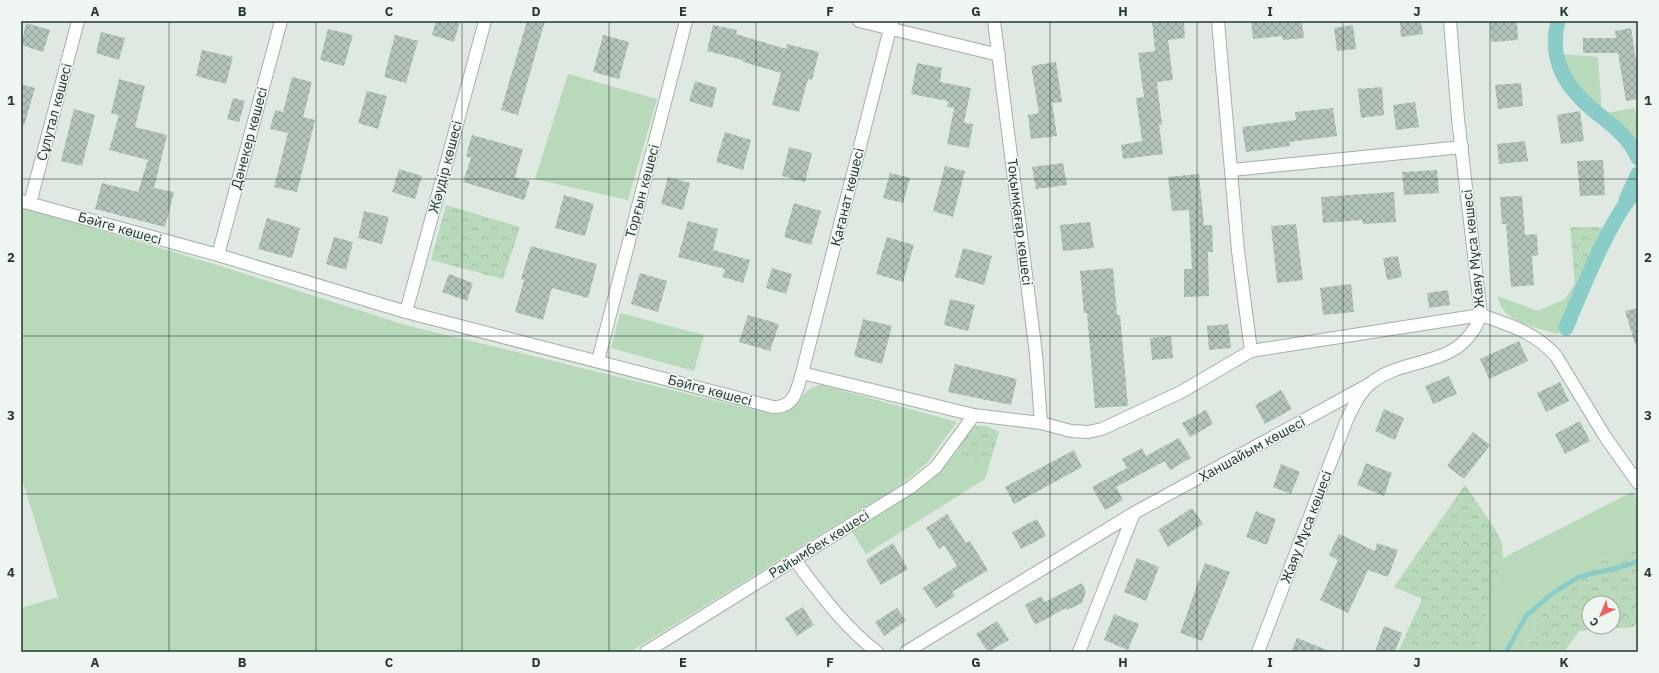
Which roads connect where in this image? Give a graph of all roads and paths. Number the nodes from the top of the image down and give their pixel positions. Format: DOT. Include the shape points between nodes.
graph roads {
  1 [pos="78,21"];
  2 [pos="281,21"];
  3 [pos="485,21"];
  4 [pos="686,21"];
  5 [pos="859,21"];
  6 [pos="994,21"];
  7 [pos="1218,21"];
  8 [pos="1450,21"];
  9 [pos="891,25"];
  10 [pos="999,55"];
  11 [pos="1462,147"];
  12 [pos="1232,170"];
  13 [pos="25,202"];
  14 [pos="218,255"];
  15 [pos="406,312"];
  16 [pos="1481,315"];
  17 [pos="1251,351"];
  18 [pos="598,361"];
  19 [pos="802,373"];
  20 [pos="1369,384"];
  21 [pos="974,415"];
  22 [pos="1041,423"];
  23 [pos="1638,483"];
  24 [pos="1134,513"];
  25 [pos="794,559"];
  26 [pos="646,652"];
  27 [pos="878,652"];
  28 [pos="906,652"];
  29 [pos="1079,652"];
  30 [pos="1258,652"];
  1 -- 13 [label="street, Сұлутал көшесі"];
  2 -- 14 [label="street, Дәнекер көшесі"];
  3 -- 15 [label="street, Жәудір көшесі"];
  4 -- 18 [label="street, Торғын көшесі"];
  5 -- 9 [label="street"];
  6 -- 10 [label="street, Тоқымқағар көшесі"];
  7 -- 12 [label="street"];
  8 -- 11 [label="street, Жаяу Мұса көшесі"];
  9 -- 10 [label="street"];
  9 -- 19 [label="street, Қағанат көшесі"];
  10 -- 22 [label="street, Тоқымқағар көшесі" via="1036,354"];
  11 -- 12 [label="street"];
  11 -- 16 [label="street, Жаяу Мұса көшесі"];
  12 -- 17 [label="street" via="1238,251"];
  13 -- 14 [label="street, Бәйге көшесі"];
  14 -- 15 [label="street, Бәйге көшесі"];
  15 -- 18 [label="street, Бәйге көшесі"];
  16 -- 17 [label="street"];
  16 -- 20 [label="street, Жаяу Мұса көшесі" via="1472,333 1457,347 1434,359 1387,374"];
  16 -- 23 [label="street" via="1534,335 1547,345"];
  17 -- 22 [label="street" via="1181,392 1102,429 1077,431"];
  18 -- 19 [label="street, Бәйге көшесі" via="779,407 792,401"];
  19 -- 21 [label="street"];
  20 -- 24 [label="street, Ханшайым көшесі"];
  20 -- 30 [label="street, Жаяу Мұса көшесі" via="1358,398 1346,422"];
  21 -- 22 [label="street"];
  21 -- 25 [label="street, Райымбек көшесі" via="936,467 911,488"];
  24 -- 28 [label="street, Ханшайым көшесі"];
  24 -- 29 [label="street"];
  25 -- 26 [label="street, Райымбек көшесі"];
  25 -- 27 [label="street" via="836,615 860,639"];
}
